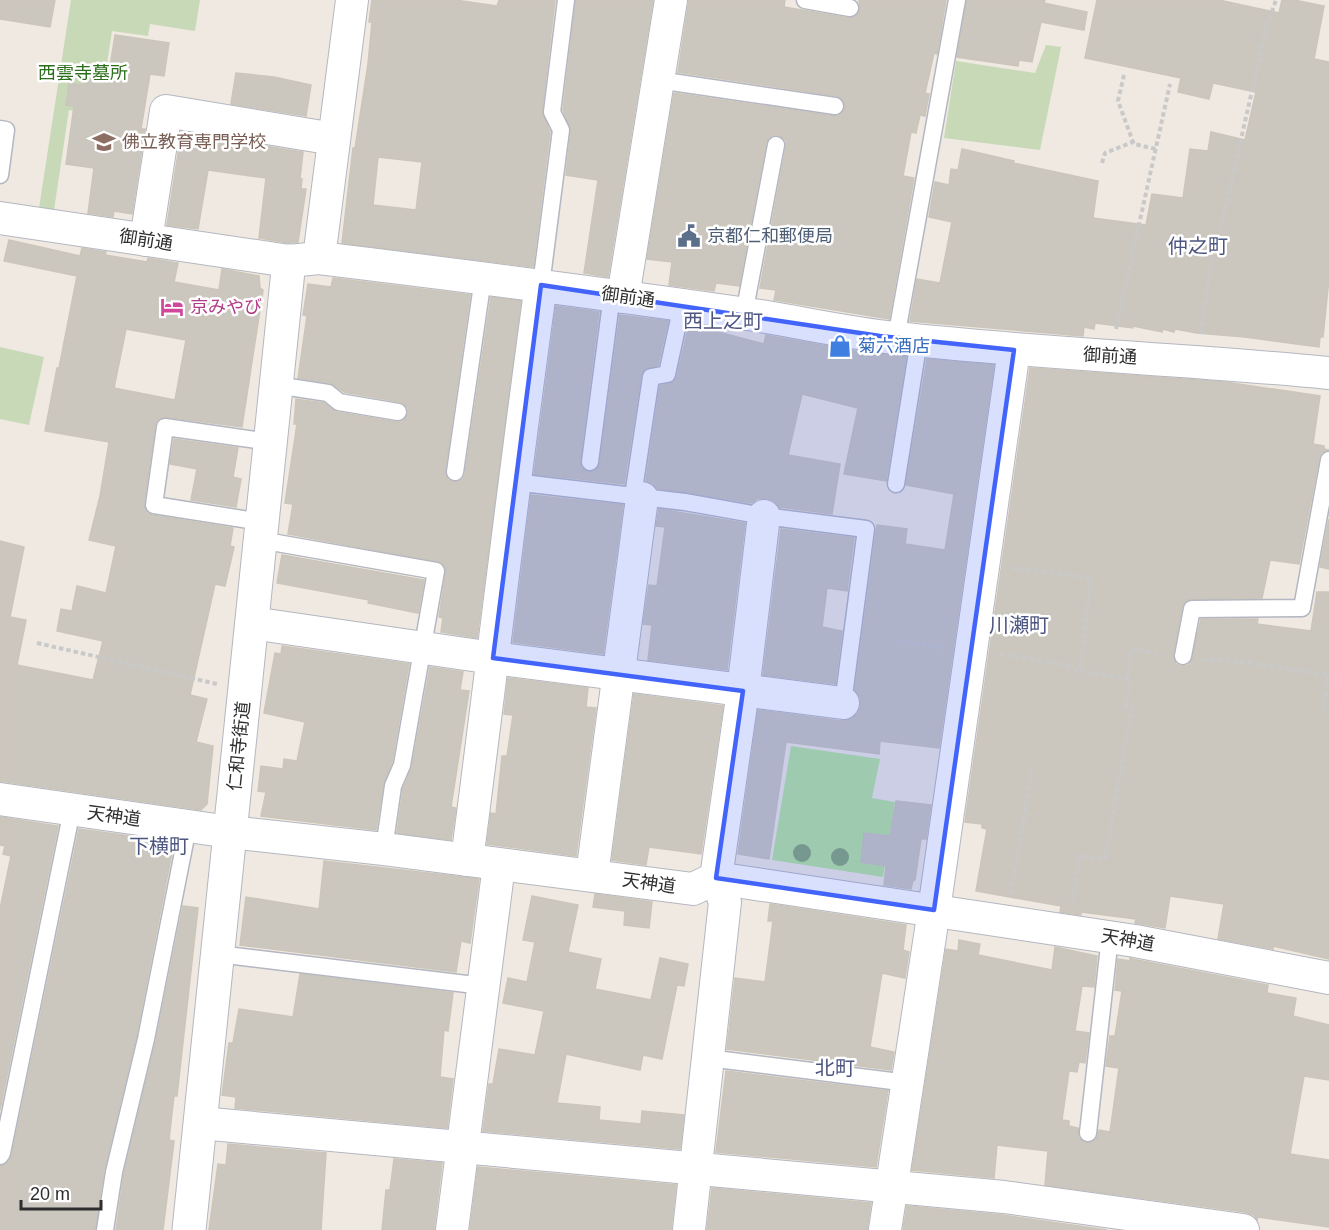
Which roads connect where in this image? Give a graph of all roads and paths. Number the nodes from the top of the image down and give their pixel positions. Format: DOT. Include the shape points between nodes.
graph roads {
  1 [pos="352,0"];
  2 [pos="566,0"];
  3 [pos="671,0"];
  4 [pos="805,0"];
  5 [pos="957,0"];
  6 [pos="1276,0"];
  7 [pos="850,8"];
  8 [pos="1124,75"];
  9 [pos="658,80"];
  10 [pos="1170,84"];
  11 [pos="835,106"];
  12 [pos="0,129"];
  13 [pos="334,140"];
  14 [pos="1132,142"];
  15 [pos="776,145"];
  16 [pos="1156,149"];
  17 [pos="1102,163"];
  18 [pos="0,175"];
  19 [pos="0,218"];
  20 [pos="146,240"];
  21 [pos="304,260"];
  22 [pos="483,278"];
  23 [pos="541,285"];
  24 [pos="618,296"];
  25 [pos="682,305"];
  26 [pos="744,314"];
  27 [pos="908,339"];
  28 [pos="1014,350"];
  29 [pos="1110,356"];
  30 [pos="1200,362"];
  31 [pos="1328,368"];
  32 [pos="276,384"];
  33 [pos="398,412"];
  34 [pos="270,442"];
  35 [pos="1329,460"];
  36 [pos="590,462"];
  37 [pos="455,472"];
  38 [pos="514,482"];
  39 [pos="896,484"];
  40 [pos="637,497"];
  41 [pos="764,516"];
  42 [pos="261,531"];
  43 [pos="983,564"];
  44 [pos="252,623"];
  45 [pos="899,642"];
  46 [pos="37,643"];
  47 [pos="423,648"];
  48 [pos="971,651"];
  49 [pos="1183,656"];
  50 [pos="494,658"];
  51 [pos="1080,671"];
  52 [pos="618,673"];
  53 [pos="1127,678"];
  54 [pos="245,690"];
  55 [pos="743,691"];
  56 [pos="843,703"];
  57 [pos="1329,712"];
  58 [pos="1032,768"];
  59 [pos="0,799"];
  60 [pos="72,810"];
  61 [pos="188,826"];
  62 [pos="230,832"];
  63 [pos="384,849"];
  64 [pos="467,860"];
  65 [pos="499,865"];
  66 [pos="592,875"];
  67 [pos="716,878"];
  68 [pos="934,910"];
  69 [pos="1007,921"];
  70 [pos="1068,930"];
  71 [pos="1110,937"];
  72 [pos="218,954"];
  73 [pos="1329,978"];
  74 [pos="483,986"];
  75 [pos="708,1058"];
  76 [pos="908,1083"];
  77 [pos="200,1123"];
  78 [pos="1088,1133"];
  79 [pos="462,1147"];
  80 [pos="0,1156"];
  81 [pos="695,1170"];
  82 [pos="892,1187"];
  83 [pos="1118,1222"];
  84 [pos="105,1230"];
  85 [pos="189,1230"];
  86 [pos="452,1230"];
  87 [pos="688,1230"];
  88 [pos="885,1230"];
  89 [pos="1243,1230"];
  1 -- 13 [label="street"];
  2 -- 23 [label="lane" via="552,111 561,130"];
  3 -- 9 [label="street"];
  4 -- 7 [label="lane"];
  5 -- 27 [label="lane"];
  6 -- 30 [label="path" via="1211,262"];
  8 -- 14 [label="path" via="1118,101"];
  9 -- 11 [label="lane"];
  9 -- 24 [label="street"];
  10 -- 16 [label="path"];
  12 -- 18 [label="lane" via="6,130"];
  13 -- 20 [label="street" via="166,111"];
  13 -- 21 [label="street"];
  14 -- 16 [label="path"];
  14 -- 17 [label="path" via="1105,153"];
  15 -- 26 [label="lane"];
  16 -- 29 [label="path"];
  19 -- 20 [label="street, 御前通"];
  20 -- 21 [label="street, 御前通"];
  21 -- 22 [label="street, 御前通"];
  21 -- 32 [label="street, 仁和寺街道"];
  22 -- 23 [label="street, 御前通"];
  22 -- 37 [label="lane"];
  23 -- 24 [label="street, 御前通"];
  23 -- 38 [label="street"];
  24 -- 25 [label="street, 御前通"];
  24 -- 36 [label="lane"];
  25 -- 26 [label="street, 御前通"];
  25 -- 40 [label="lane" via="667,374 651,377"];
  26 -- 27 [label="street, 御前通"];
  27 -- 28 [label="street, 御前通"];
  27 -- 39 [label="lane"];
  28 -- 29 [label="street, 御前通"];
  28 -- 43 [label="street"];
  29 -- 30 [label="street, 御前通"];
  30 -- 31 [label="street, 御前通"];
  32 -- 33 [label="lane" via="328,393 339,402"];
  32 -- 34 [label="street, 仁和寺街道"];
  34 -- 42 [label="street, 仁和寺街道"];
  34 -- 42 [label="lane" via="165,428 154,505"];
  35 -- 49 [label="lane" via="1302,608 1192,609"];
  38 -- 40 [label="lane"];
  38 -- 50 [label="street"];
  40 -- 41 [label="lane"];
  40 -- 52 [label="street"];
  41 -- 55 [label="street"];
  41 -- 56 [label="lane" via="866,529"];
  42 -- 44 [label="street, 仁和寺街道"];
  42 -- 47 [label="lane" via="436,571"];
  43 -- 48 [label="street"];
  43 -- 51 [label="path" via="1091,578"];
  44 -- 47 [label="street"];
  44 -- 54 [label="street, 仁和寺街道"];
  45 -- 48 [label="path"];
  46 -- 54 [label="path"];
  47 -- 50 [label="street"];
  47 -- 63 [label="lane" via="402,765 393,786"];
  48 -- 51 [label="path" via="1057,663"];
  48 -- 68 [label="street"];
  49 -- 53 [label="path" via="1131,649"];
  49 -- 57 [label="path" via="1328,675 1324,712"];
  50 -- 52 [label="street"];
  50 -- 64 [label="street"];
  51 -- 53 [label="path"];
  52 -- 55 [label="street"];
  52 -- 66 [label="street"];
  53 -- 70 [label="path" via="1130,679 1126,706 1132,708 1105,859 1080,855"];
  54 -- 62 [label="street, 仁和寺街道"];
  55 -- 56 [label="street"];
  55 -- 67 [label="street"];
  58 -- 69 [label="path"];
  59 -- 60 [label="street, 天神道"];
  60 -- 61 [label="street, 天神道"];
  60 -- 80 [label="lane"];
  61 -- 62 [label="street, 天神道"];
  61 -- 84 [label="lane"];
  62 -- 63 [label="street, 天神道"];
  62 -- 72 [label="street, 仁和寺街道"];
  63 -- 64 [label="street, 天神道"];
  64 -- 65 [label="street, 天神道"];
  65 -- 66 [label="street, 天神道"];
  65 -- 74 [label="street"];
  66 -- 67 [label="street, 天神道" via="693,889"];
  67 -- 68 [label="street, 天神道"];
  67 -- 75 [label="street" via="725,902"];
  68 -- 69 [label="street, 天神道"];
  68 -- 76 [label="street"];
  69 -- 70 [label="street, 天神道"];
  70 -- 71 [label="street, 天神道"];
  71 -- 73 [label="street, 天神道"];
  71 -- 78 [label="lane"];
  72 -- 74 [label="lane"];
  72 -- 77 [label="street, 仁和寺街道"];
  74 -- 79 [label="street"];
  75 -- 76 [label="lane"];
  75 -- 81 [label="street"];
  76 -- 82 [label="street"];
  77 -- 79 [label="street"];
  77 -- 85 [label="street, 仁和寺街道"];
  79 -- 81 [label="street"];
  79 -- 86 [label="street"];
  81 -- 82 [label="street"];
  81 -- 87 [label="street"];
  82 -- 83 [label="street" via="1004,1197"];
  82 -- 88 [label="street"];
  83 -- 89 [label="street"];
}
